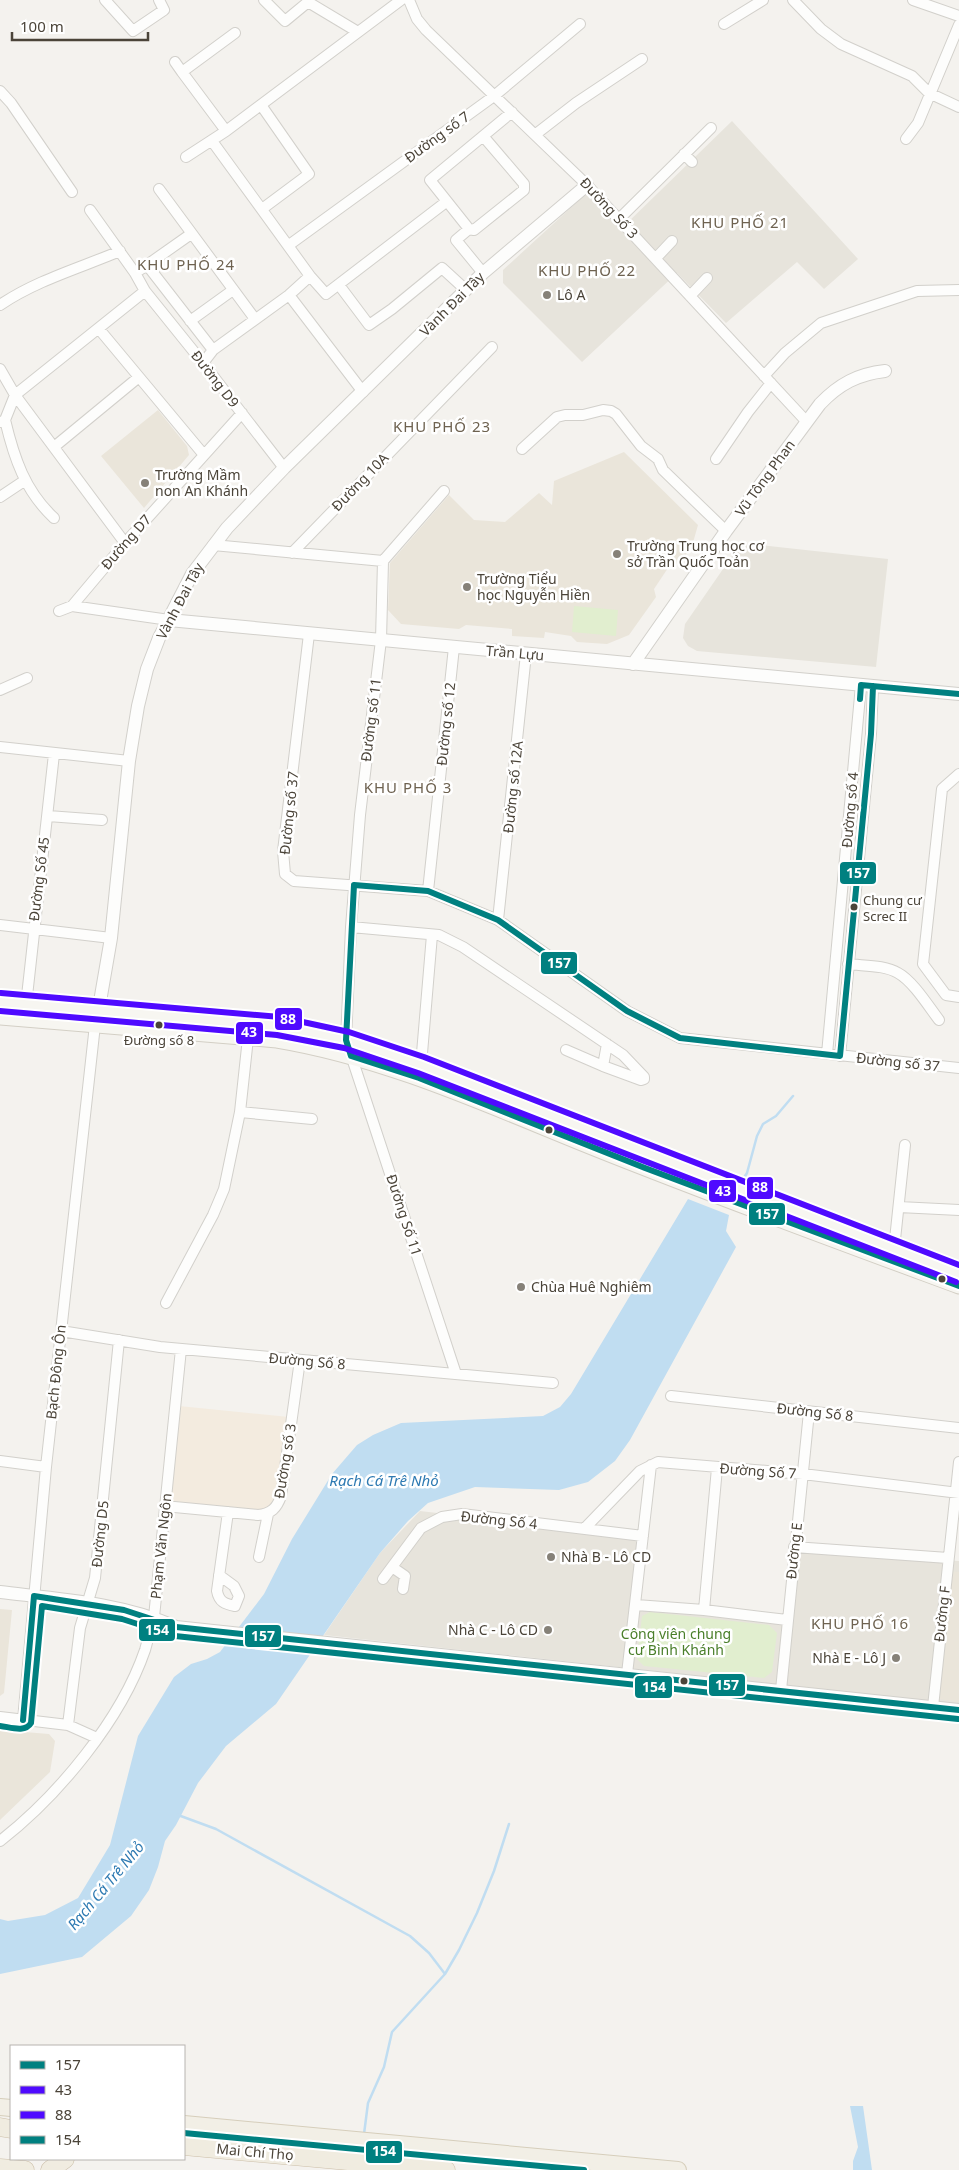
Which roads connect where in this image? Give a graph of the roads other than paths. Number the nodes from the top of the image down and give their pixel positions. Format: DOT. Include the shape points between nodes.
graph roads {
  1 [pos="106,0"];
  2 [pos="159,0"];
  3 [pos="264,0"];
  4 [pos="401,0"];
  5 [pos="409,0"];
  6 [pos="763,0"];
  7 [pos="793,0"];
  8 [pos="913,0"];
  9 [pos="959,16"];
  10 [pos="580,24"];
  11 [pos="724,24"];
  12 [pos="959,25"];
  13 [pos="358,32"];
  14 [pos="234,33"];
  15 [pos="642,59"];
  16 [pos="175,62"];
  17 [pos="182,72"];
  18 [pos="930,93"];
  19 [pos="494,96"];
  20 [pos="2,97"];
  21 [pos="261,105"];
  22 [pos="959,107"];
  23 [pos="512,112"];
  24 [pos="711,128"];
  25 [pos="226,131"];
  26 [pos="536,134"];
  27 [pos="484,136"];
  28 [pos="906,139"];
  29 [pos="212,141"];
  30 [pos="684,154"];
  31 [pos="186,157"];
  32 [pos="692,162"];
  33 [pos="588,184"];
  34 [pos="159,189"];
  35 [pos="72,192"];
  36 [pos="446,202"];
  37 [pos="262,209"];
  38 [pos="90,210"];
  39 [pos="619,219"];
  40 [pos="469,229"];
  41 [pos="191,234"];
  42 [pos="672,241"];
  43 [pos="289,245"];
  44 [pos="120,251"];
  45 [pos="656,258"];
  46 [pos="147,265"];
  47 [pos="136,273"];
  48 [pos="483,273"];
  49 [pos="310,276"];
  50 [pos="707,278"];
  51 [pos="339,285"];
  52 [pos="233,290"];
  53 [pos="466,290"];
  54 [pos="959,290"];
  55 [pos="145,291"];
  56 [pos="289,295"];
  57 [pos="690,296"];
  58 [pos="0,305"];
  59 [pos="256,319"];
  60 [pos="190,321"];
  61 [pos="99,329"];
  62 [pos="492,347"];
  63 [pos="213,350"];
  64 [pos="203,363"];
  65 [pos="0,369"];
  66 [pos="885,371"];
  67 [pos="139,377"];
  68 [pos="768,380"];
  69 [pos="364,392"];
  70 [pos="14,395"];
  71 [pos="242,413"];
  72 [pos="3,421"];
  73 [pos="806,421"];
  74 [pos="54,447"];
  75 [pos="522,449"];
  76 [pos="204,455"];
  77 [pos="716,459"];
  78 [pos="284,468"];
  79 [pos="24,481"];
  80 [pos="444,490"];
  81 [pos="0,497"];
  82 [pos="54,518"];
  83 [pos="726,531"];
  84 [pos="124,543"];
  85 [pos="213,545"];
  86 [pos="292,553"];
  87 [pos="382,562"];
  88 [pos="72,606"];
  89 [pos="59,611"];
  90 [pos="169,620"];
  91 [pos="309,634"];
  92 [pos="381,640"];
  93 [pos="454,647"];
  94 [pos="526,654"];
  95 [pos="633,664"];
  96 [pos="27,678"];
  97 [pos="867,686"];
  98 [pos="0,690"];
  99 [pos="959,694"];
  100 [pos="0,747"];
  101 [pos="54,754"];
  102 [pos="129,761"];
  103 [pos="959,774"];
  104 [pos="48,816"];
  105 [pos="102,820"];
  106 [pos="354,886"];
  107 [pos="428,891"];
  108 [pos="498,920"];
  109 [pos="0,925"];
  110 [pos="351,927"];
  111 [pos="33,929"];
  112 [pos="432,934"];
  113 [pos="111,938"];
  114 [pos="848,964"];
  115 [pos="959,997"];
  116 [pos="0,1002"];
  117 [pos="26,1004"];
  118 [pos="99,1010"];
  119 [pos="0,1016"];
  120 [pos="939,1020"];
  121 [pos="95,1026"];
  122 [pos="248,1038"];
  123 [pos="346,1040"];
  124 [pos="607,1044"];
  125 [pos="566,1050"];
  126 [pos="827,1054"];
  127 [pos="351,1056"];
  128 [pos="840,1056"];
  129 [pos="421,1065"];
  130 [pos="603,1066"];
  131 [pos="959,1068"];
  132 [pos="240,1112"];
  133 [pos="312,1119"];
  134 [pos="905,1145"];
  135 [pos="648,1162"];
  136 [pos="899,1207"];
  137 [pos="959,1210"];
  138 [pos="783,1214"];
  139 [pos="894,1249"];
  140 [pos="959,1274"];
  141 [pos="959,1286"];
  142 [pos="166,1304"];
  143 [pos="61,1331"];
  144 [pos="119,1340"];
  145 [pos="181,1349"];
  146 [pos="300,1360"];
  147 [pos="456,1374"];
  148 [pos="553,1383"];
  149 [pos="671,1396"];
  150 [pos="809,1412"];
  151 [pos="959,1428"];
  152 [pos="0,1461"];
  153 [pos="959,1462"];
  154 [pos="651,1465"];
  155 [pos="46,1467"];
  156 [pos="717,1468"];
  157 [pos="803,1474"];
  158 [pos="958,1493"];
  159 [pos="164,1506"];
  160 [pos="228,1512"];
  161 [pos="268,1514"];
  162 [pos="584,1529"];
  163 [pos="643,1536"];
  164 [pos="794,1548"];
  165 [pos="259,1557"];
  166 [pos="948,1558"];
  167 [pos="392,1567"];
  168 [pos="219,1575"];
  169 [pos="383,1579"];
  170 [pos="403,1589"];
  171 [pos="0,1592"];
  172 [pos="34,1596"];
  173 [pos="89,1603"];
  174 [pos="636,1605"];
  175 [pos="704,1610"];
  176 [pos="154,1617"];
  177 [pos="787,1620"];
  178 [pos="627,1674"];
  179 [pos="781,1690"];
  180 [pos="933,1707"];
  181 [pos="959,1710"];
  182 [pos="0,1717"];
  183 [pos="23,1720"];
  184 [pos="68,1724"];
  185 [pos="97,1738"];
  186 [pos="0,1841"];
  187 [pos="185,2124"];
  188 [pos="185,2146"];
  189 [pos="16,2160"];
  190 [pos="63,2160"];
  191 [pos="0,2166"];
  192 [pos="25,2170"];
  193 [pos="48,2170"];
  194 [pos="446,2170"];
  195 [pos="678,2170"];
  1 -- 2 [label="street" via="133,31 164,10"];
  3 -- 13 [label="street" via="285,22 308,2"];
  4 -- 13 [label="street"];
  5 -- 19 [label="street, Đường Số 3" via="417,19"];
  6 -- 11 [label="street"];
  7 -- 18 [label="street" via="841,44 912,76"];
  8 -- 9 [label="street"];
  10 -- 19 [label="street, Đường số 7"];
  12 -- 18 [label="street"];
  13 -- 21 [label="street"];
  14 -- 17 [label="street"];
  15 -- 26 [label="street"];
  16 -- 17 [label="street"];
  17 -- 25 [label="street"];
  18 -- 22 [label="street"];
  18 -- 28 [label="street" via="918,123"];
  19 -- 23 [label="street, Đường Số 3"];
  19 -- 43 [label="street, Đường số 7"];
  20 -- 35 [label="street" via="11,103"];
  21 -- 25 [label="street"];
  21 -- 37 [label="street" via="310,174"];
  23 -- 26 [label="street, Đường Số 3"];
  23 -- 27 [label="street"];
  24 -- 30 [label="street"];
  25 -- 29 [label="street"];
  26 -- 33 [label="street, Đường Số 3"];
  27 -- 36 [label="street" via="430,180"];
  27 -- 40 [label="street" via="524,184 524,190 474,230"];
  29 -- 31 [label="street"];
  29 -- 37 [label="street"];
  30 -- 32 [label="street"];
  30 -- 39 [label="street"];
  33 -- 39 [label="street, Đường Số 3"];
  33 -- 48 [label="street, Vành Đai Tây"];
  34 -- 41 [label="street"];
  36 -- 40 [label="street"];
  36 -- 51 [label="street"];
  37 -- 43 [label="street"];
  38 -- 44 [label="street, Đường D9"];
  39 -- 45 [label="street, Đường Số 3"];
  40 -- 48 [label="street" via="456,240"];
  41 -- 46 [label="street"];
  41 -- 52 [label="street"];
  42 -- 45 [label="street"];
  43 -- 49 [label="street"];
  44 -- 47 [label="street, Đường D9"];
  44 -- 58 [label="street" via="55,275"];
  45 -- 57 [label="street, Đường Số 3"];
  46 -- 47 [label="street"];
  46 -- 60 [label="street"];
  47 -- 55 [label="street, Đường D9"];
  48 -- 53 [label="street, Vành Đai Tây"];
  49 -- 51 [label="street" via="326,294"];
  49 -- 56 [label="street"];
  50 -- 57 [label="street"];
  51 -- 53 [label="street" via="369,325 442,268"];
  52 -- 59 [label="street"];
  52 -- 60 [label="street"];
  53 -- 69 [label="street, Vành Đai Tây"];
  54 -- 68 [label="street" via="917,291 821,323 785,353"];
  55 -- 61 [label="street"];
  55 -- 64 [label="street, Đường D9"];
  56 -- 59 [label="street"];
  56 -- 69 [label="street"];
  57 -- 68 [label="street, Đường Số 3"];
  59 -- 63 [label="street"];
  60 -- 63 [label="street"];
  61 -- 67 [label="street"];
  61 -- 70 [label="street"];
  62 -- 86 [label="street, Đường 10A"];
  63 -- 64 [label="street"];
  64 -- 71 [label="street, Đường D9"];
  65 -- 70 [label="street"];
  66 -- 73 [label="street, Vũ Tông Phan" via="861,376 838,386"];
  67 -- 74 [label="street"];
  67 -- 76 [label="street"];
  68 -- 73 [label="street, Đường Số 3"];
  68 -- 77 [label="street"];
  69 -- 78 [label="street, Vành Đai Tây"];
  70 -- 72 [label="street"];
  70 -- 74 [label="street"];
  71 -- 76 [label="street, Đường D7"];
  71 -- 78 [label="street, Đường D9"];
  72 -- 79 [label="street"];
  73 -- 83 [label="street, Vũ Tông Phan"];
  74 -- 84 [label="street"];
  75 -- 83 [label="street" via="558,417 611,411 641,446 658,459 663,470"];
  76 -- 84 [label="street, Đường D7"];
  78 -- 85 [label="street, Vành Đai Tây"];
  79 -- 81 [label="street"];
  79 -- 82 [label="street" via="41,506"];
  80 -- 87 [label="street"];
  83 -- 95 [label="street, Vũ Tông Phan"];
  84 -- 88 [label="street, Đường D7"];
  85 -- 86 [label="street"];
  85 -- 90 [label="street, Vành Đai Tây" via="192,574"];
  86 -- 87 [label="street"];
  87 -- 92 [label="street"];
  88 -- 89 [label="street"];
  88 -- 90 [label="street"];
  90 -- 91 [label="street, Trần Lựu"];
  90 -- 102 [label="street, Vành Đai Tây" via="159,638 142,687"];
  91 -- 92 [label="street, Trần Lựu"];
  91 -- 106 [label="street, Đường số 37" via="283,851 285,874 294,881"];
  92 -- 93 [label="street, Trần Lựu"];
  92 -- 106 [label="street, Đường số 11"];
  93 -- 94 [label="street, Trần Lựu"];
  93 -- 107 [label="street, Đường số 12"];
  94 -- 95 [label="street, Trần Lựu"];
  94 -- 108 [label="street, Đường số 12A"];
  95 -- 97 [label="street, Trần Lựu"];
  96 -- 98 [label="street"];
  97 -- 99 [label="street, Trần Lựu"];
  97 -- 114 [label="street, Đường số 4" via="871,734"];
  97 -- 126 [label="street, Đường số 4"];
  100 -- 101 [label="street"];
  101 -- 102 [label="street"];
  101 -- 104 [label="street, Đường Số 45"];
  102 -- 113 [label="street, Vành Đai Tây"];
  103 -- 115 [label="street" via="942,789 923,964 946,996"];
  104 -- 105 [label="street"];
  104 -- 111 [label="street, Đường Số 45"];
  106 -- 107 [label="street, Đường số 37"];
  106 -- 110 [label="street, Đường số 11"];
  107 -- 108 [label="street, Đường số 37"];
  108 -- 126 [label="street, Đường số 37" via="627,1011 680,1038"];
  109 -- 111 [label="street"];
  110 -- 112 [label="street"];
  110 -- 123 [label="street, Đường số 11"];
  111 -- 113 [label="street"];
  111 -- 117 [label="street, Đường Số 45"];
  112 -- 124 [label="street" via="463,947"];
  112 -- 129 [label="street"];
  113 -- 118 [label="street, Vành Đai Tây"];
  114 -- 120 [label="street" via="898,973"];
  114 -- 128 [label="street, Đường số 4"];
  116 -- 117 [label="main road"];
  117 -- 118 [label="main road"];
  118 -- 121 [label="street, Vành Đai Tây"];
  118 -- 123 [label="main road" via="278,1026"];
  119 -- 121 [label="main road"];
  121 -- 122 [label="main road"];
  121 -- 143 [label="street, Bạch Đông Ôn"];
  122 -- 127 [label="main road" via="316,1046"];
  122 -- 132 [label="street"];
  123 -- 127 [label="street, Đường Số 11"];
  123 -- 129 [label="main road"];
  124 -- 130 [label="street"];
  124 -- 130 [label="street" via="623,1055 644,1078 641,1080"];
  125 -- 130 [label="street"];
  126 -- 128 [label="street, Đường số 37"];
  127 -- 135 [label="main road"];
  127 -- 147 [label="street, Đường Số 11"];
  128 -- 131 [label="street, Đường số 37"];
  129 -- 135 [label="main road"];
  132 -- 133 [label="street"];
  132 -- 142 [label="street" via="224,1189"];
  134 -- 136 [label="street"];
  135 -- 138 [label="main road"];
  136 -- 137 [label="street"];
  136 -- 139 [label="street"];
  138 -- 139 [label="main road"];
  138 -- 141 [label="main road"];
  139 -- 140 [label="main road"];
  143 -- 144 [label="street, Đường Số 8"];
  143 -- 155 [label="street, Bạch Đông Ôn"];
  144 -- 145 [label="street, Đường Số 8"];
  144 -- 173 [label="street, Đường D5" via="96,1575"];
  145 -- 146 [label="street, Đường Số 8"];
  145 -- 159 [label="street, Phạm Văn Ngôn"];
  146 -- 147 [label="street, Đường Số 8"];
  146 -- 161 [label="street, Đường số 3" via="281,1496 277,1507"];
  147 -- 148 [label="street, Đường Số 8"];
  149 -- 150 [label="street, Đường Số 8"];
  150 -- 151 [label="street, Đường Số 8"];
  150 -- 157 [label="street, Đường E"];
  152 -- 155 [label="street"];
  153 -- 158 [label="street, Đường F"];
  154 -- 156 [label="street, Đường Số 7" via="658,1462"];
  154 -- 162 [label="street" via="640,1471"];
  154 -- 163 [label="street"];
  155 -- 172 [label="street, Bạch Đông Ôn"];
  156 -- 157 [label="street, Đường Số 7"];
  156 -- 175 [label="street"];
  157 -- 158 [label="street, Đường Số 7"];
  157 -- 164 [label="street, Đường E"];
  158 -- 166 [label="street, Đường F"];
  159 -- 160 [label="street, Đường số 3"];
  159 -- 176 [label="street, Phạm Văn Ngôn"];
  160 -- 161 [label="street, Đường số 3"];
  160 -- 168 [label="street"];
  161 -- 165 [label="street"];
  162 -- 163 [label="street, Đường Số 4"];
  162 -- 167 [label="street, Đường Số 4" via="462,1514 442,1517 421,1528"];
  163 -- 174 [label="street"];
  164 -- 166 [label="street"];
  164 -- 177 [label="street, Đường E"];
  166 -- 180 [label="street, Đường F"];
  167 -- 169 [label="street, Đường Số 4"];
  167 -- 170 [label="street" via="405,1576"];
  171 -- 172 [label="street"];
  172 -- 173 [label="street"];
  172 -- 183 [label="street, Bạch Đông Ôn"];
  173 -- 176 [label="street"];
  173 -- 184 [label="street, Đường D5" via="80,1628"];
  174 -- 175 [label="street"];
  174 -- 178 [label="street"];
  175 -- 177 [label="street"];
  176 -- 178 [label="street" via="176,1627 200,1630"];
  176 -- 185 [label="street, Phạm Văn Ngôn" via="144,1652 112,1716"];
  177 -- 179 [label="street, Đường E"];
  178 -- 179 [label="street"];
  179 -- 180 [label="street"];
  180 -- 181 [label="street"];
  182 -- 183 [label="street"];
  183 -- 184 [label="street"];
  184 -- 185 [label="street"];
  185 -- 186 [label="street, Phạm Văn Ngôn" via="54,1793"];
  187 -- 195 [label="main road, Mai Chí Thọ"];
  188 -- 194 [label="highway, Mai Chí Thọ"];
  189 -- 191 [label="highway"];
  190 -- 193 [label="highway"];
  191 -- 192 [label="highway"];
}
